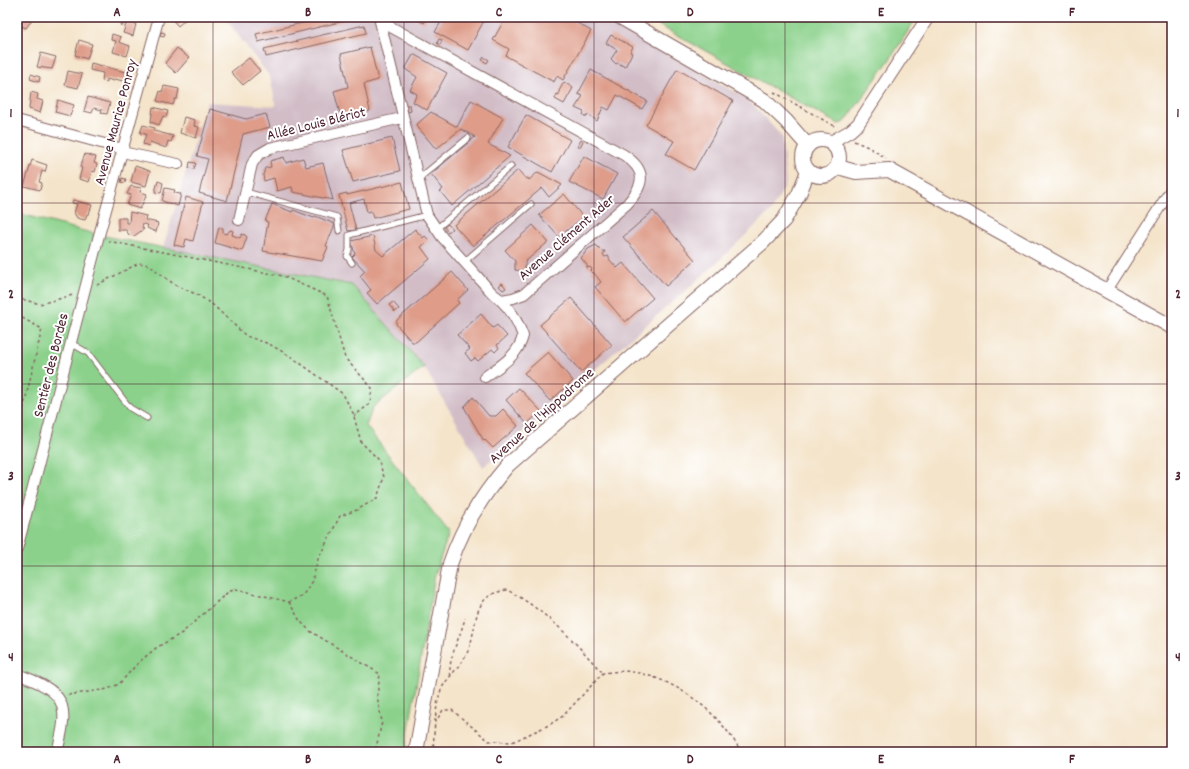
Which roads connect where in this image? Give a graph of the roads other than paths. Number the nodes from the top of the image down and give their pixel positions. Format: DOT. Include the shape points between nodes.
graph roads {
  1 [pos="620,17"];
  2 [pos="928,17"];
  3 [pos="156,19"];
  4 [pos="379,19"];
  5 [pos="402,118"];
  6 [pos="17,120"];
  7 [pos="468,138"];
  8 [pos="831,142"];
  9 [pos="808,146"];
  10 [pos="122,150"];
  11 [pos="178,164"];
  12 [pos="511,166"];
  13 [pos="838,167"];
  14 [pos="808,171"];
  15 [pos="417,178"];
  16 [pos="1172,188"];
  17 [pos="246,192"];
  18 [pos="531,204"];
  19 [pos="427,215"];
  20 [pos="239,220"];
  21 [pos="436,229"];
  22 [pos="339,231"];
  23 [pos="99,237"];
  24 [pos="464,262"];
  25 [pos="352,263"];
  26 [pos="1107,290"];
  27 [pos="502,300"];
  28 [pos="1172,327"];
  29 [pos="71,343"];
  30 [pos="485,377"];
  31 [pos="147,418"];
  32 [pos="17,550"];
  33 [pos="17,674"];
  34 [pos="57,752"];
  35 [pos="416,752"];
  1 -- 9 [label="main road" via="764,100"];
  2 -- 8 [label="street" via="861,120 850,131"];
  3 -- 10 [label="street, Avenue Maurice Ponroy"];
  4 -- 5 [label="street, Avenue Clément Ader"];
  4 -- 27 [label="street, Avenue Clément Ader" via="624,155 637,165 642,182 638,192 627,204 524,294"];
  5 -- 15 [label="street, Avenue Clément Ader"];
  5 -- 17 [label="street, Allée Louis Blériot" via="270,148 258,155 252,164"];
  6 -- 10 [label="street"];
  7 -- 15 [label="lane"];
  8 -- 9 [label="main road" via="821,140"];
  8 -- 13 [label="main road" via="840,156"];
  9 -- 14 [label="main road" via="803,156"];
  10 -- 11 [label="street"];
  10 -- 23 [label="street, Avenue Maurice Ponroy"];
  12 -- 21 [label="lane"];
  13 -- 14 [label="main road" via="830,175 824,176 813,175"];
  13 -- 26 [label="main road" via="856,172 889,170"];
  14 -- 35 [label="main road, Avenue de l'Hippodrome" via="799,194 784,220 763,242 508,465 484,496 460,537 450,564"];
  15 -- 19 [label="street, Avenue Clément Ader"];
  16 -- 26 [label="street"];
  17 -- 20 [label="street, Allée Louis Blériot"];
  17 -- 22 [label="lane" via="337,217"];
  18 -- 24 [label="lane"];
  19 -- 21 [label="street, Avenue Clément Ader"];
  19 -- 25 [label="lane" via="349,235 347,256"];
  21 -- 24 [label="street, Avenue Clément Ader"];
  23 -- 29 [label="street, Sentier des Bordes"];
  24 -- 27 [label="street, Avenue Clément Ader" via="493,294"];
  26 -- 28 [label="main road"];
  27 -- 30 [label="street" via="524,336 521,347 514,355"];
  29 -- 31 [label="lane" via="88,353 130,408"];
  29 -- 32 [label="street, Sentier des Bordes"];
  33 -- 34 [label="street" via="49,688 58,697 64,718"];
}
